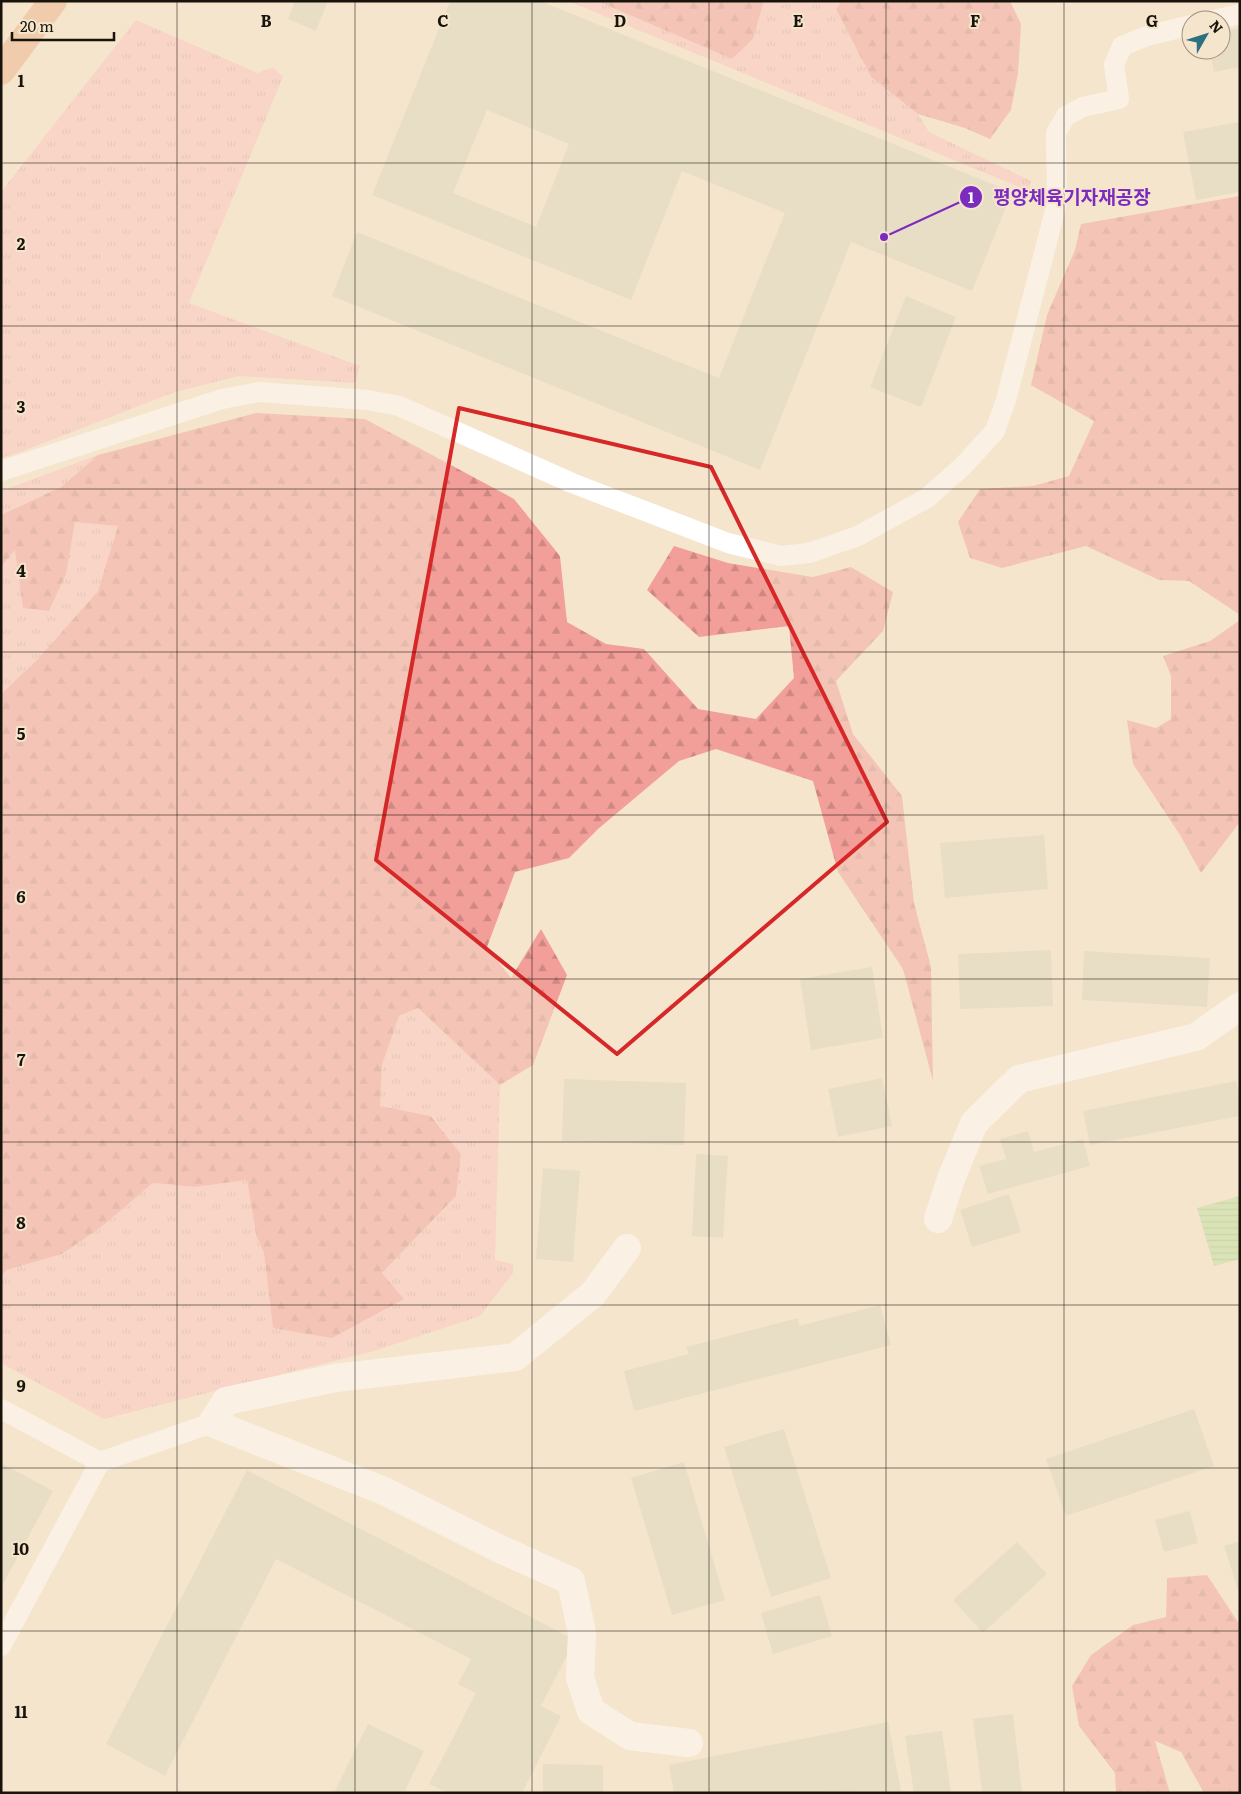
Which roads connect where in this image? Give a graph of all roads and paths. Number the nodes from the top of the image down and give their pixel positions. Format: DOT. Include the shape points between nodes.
graph roads {
  1 [pos="53,1"];
  2 [pos="1181,28"];
  3 [pos="1,70"];
  4 [pos="1,471"];
  5 [pos="1240,1006"];
  6 [pos="938,1219"];
  7 [pos="627,1248"];
  8 [pos="1,1409"];
  9 [pos="212,1423"];
  10 [pos="100,1462"];
  11 [pos="1,1646"];
  12 [pos="690,1743"];
  1 -- 3 [label="main road"];
  2 -- 4 [label="lane" via="1122,46 1114,65 1119,100 1083,107 1066,116 1056,133 1057,203 996,431 927,498 858,536 810,553 781,556 728,543 572,483 399,406 368,400 260,392 222,399"];
  5 -- 6 [label="street" via="1196,1037 1019,1079 974,1123"];
  7 -- 9 [label="street" via="593,1294 515,1357 335,1378 226,1401"];
  8 -- 10 [label="lane"];
  9 -- 10 [label="lane"];
  9 -- 12 [label="street" via="384,1491 571,1581 582,1633 580,1678 592,1711 630,1736"];
  10 -- 11 [label="lane"];
}
